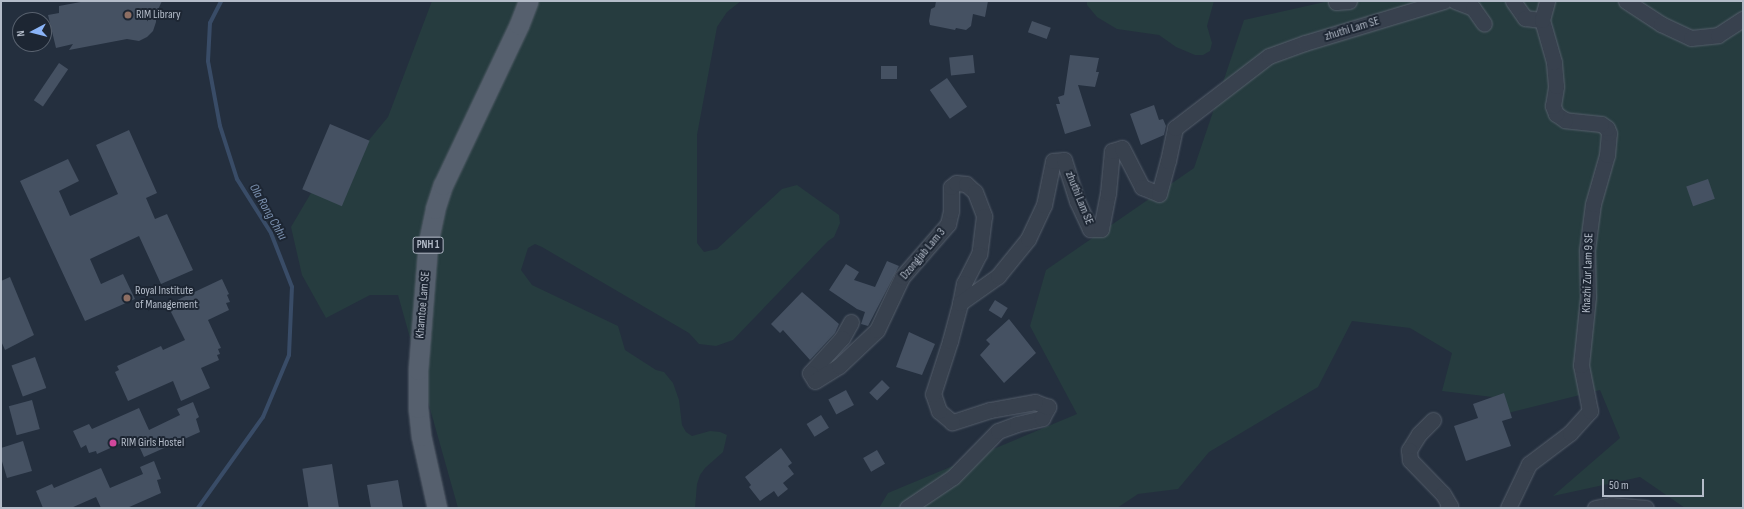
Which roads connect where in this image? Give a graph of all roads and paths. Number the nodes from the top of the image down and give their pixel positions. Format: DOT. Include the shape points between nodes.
graph roads {
  1 [pos="528,1"];
  2 [pos="1337,1"];
  3 [pos="1349,1"];
  4 [pos="1444,1"];
  5 [pos="1455,1"];
  6 [pos="1513,1"];
  7 [pos="1547,1"];
  8 [pos="1626,1"];
  9 [pos="1743,19"];
  10 [pos="1542,20"];
  11 [pos="1484,24"];
  12 [pos="960,303"];
  13 [pos="851,322"];
  14 [pos="1433,420"];
  15 [pos="437,508"];
  16 [pos="908,508"];
  17 [pos="1448,508"];
  18 [pos="1508,508"];
  19 [pos="1595,508"];
  20 [pos="1646,508"];
  1 -- 15 [label="main road, Khamtoe Lam SE / PNH 1" via="443,185 434,209 429,236 418,370 418,408 421,436"];
  2 -- 3 [label="street"];
  4 -- 12 [label="street, zhuthi Lam SE" via="1269,56 1175,128 1159,194 1142,187 1122,148 1112,151 1101,229 1090,229 1077,201 1064,160 1053,161 1044,205 1028,239 998,276"];
  5 -- 11 [label="street" via="1473,8"];
  6 -- 10 [label="street" via="1525,18"];
  7 -- 10 [label="street"];
  8 -- 9 [label="street" via="1661,24 1691,38 1718,34"];
  10 -- 18 [label="street, Khazhi Zur Lam 9 SE" via="1554,62 1556,86 1553,106 1556,114 1565,120 1601,124 1609,133 1607,155 1593,204 1587,250 1588,297 1580,365 1590,411 1570,433 1529,464"];
  12 -- 13 [label="street, Dzongjab Lam 3" via="964,283 979,254 984,216 975,192 966,184 956,183 952,187 948,224 902,277 877,330 839,366 815,381 810,373 842,338"];
  12 -- 16 [label="street" via="933,394 939,411 952,422 990,410 1036,402 1048,407 1042,418 998,431 953,477"];
  14 -- 17 [label="street" via="1419,434 1409,450 1410,460 1443,494 1450,506"];
  19 -- 20 [label="street"];
}
